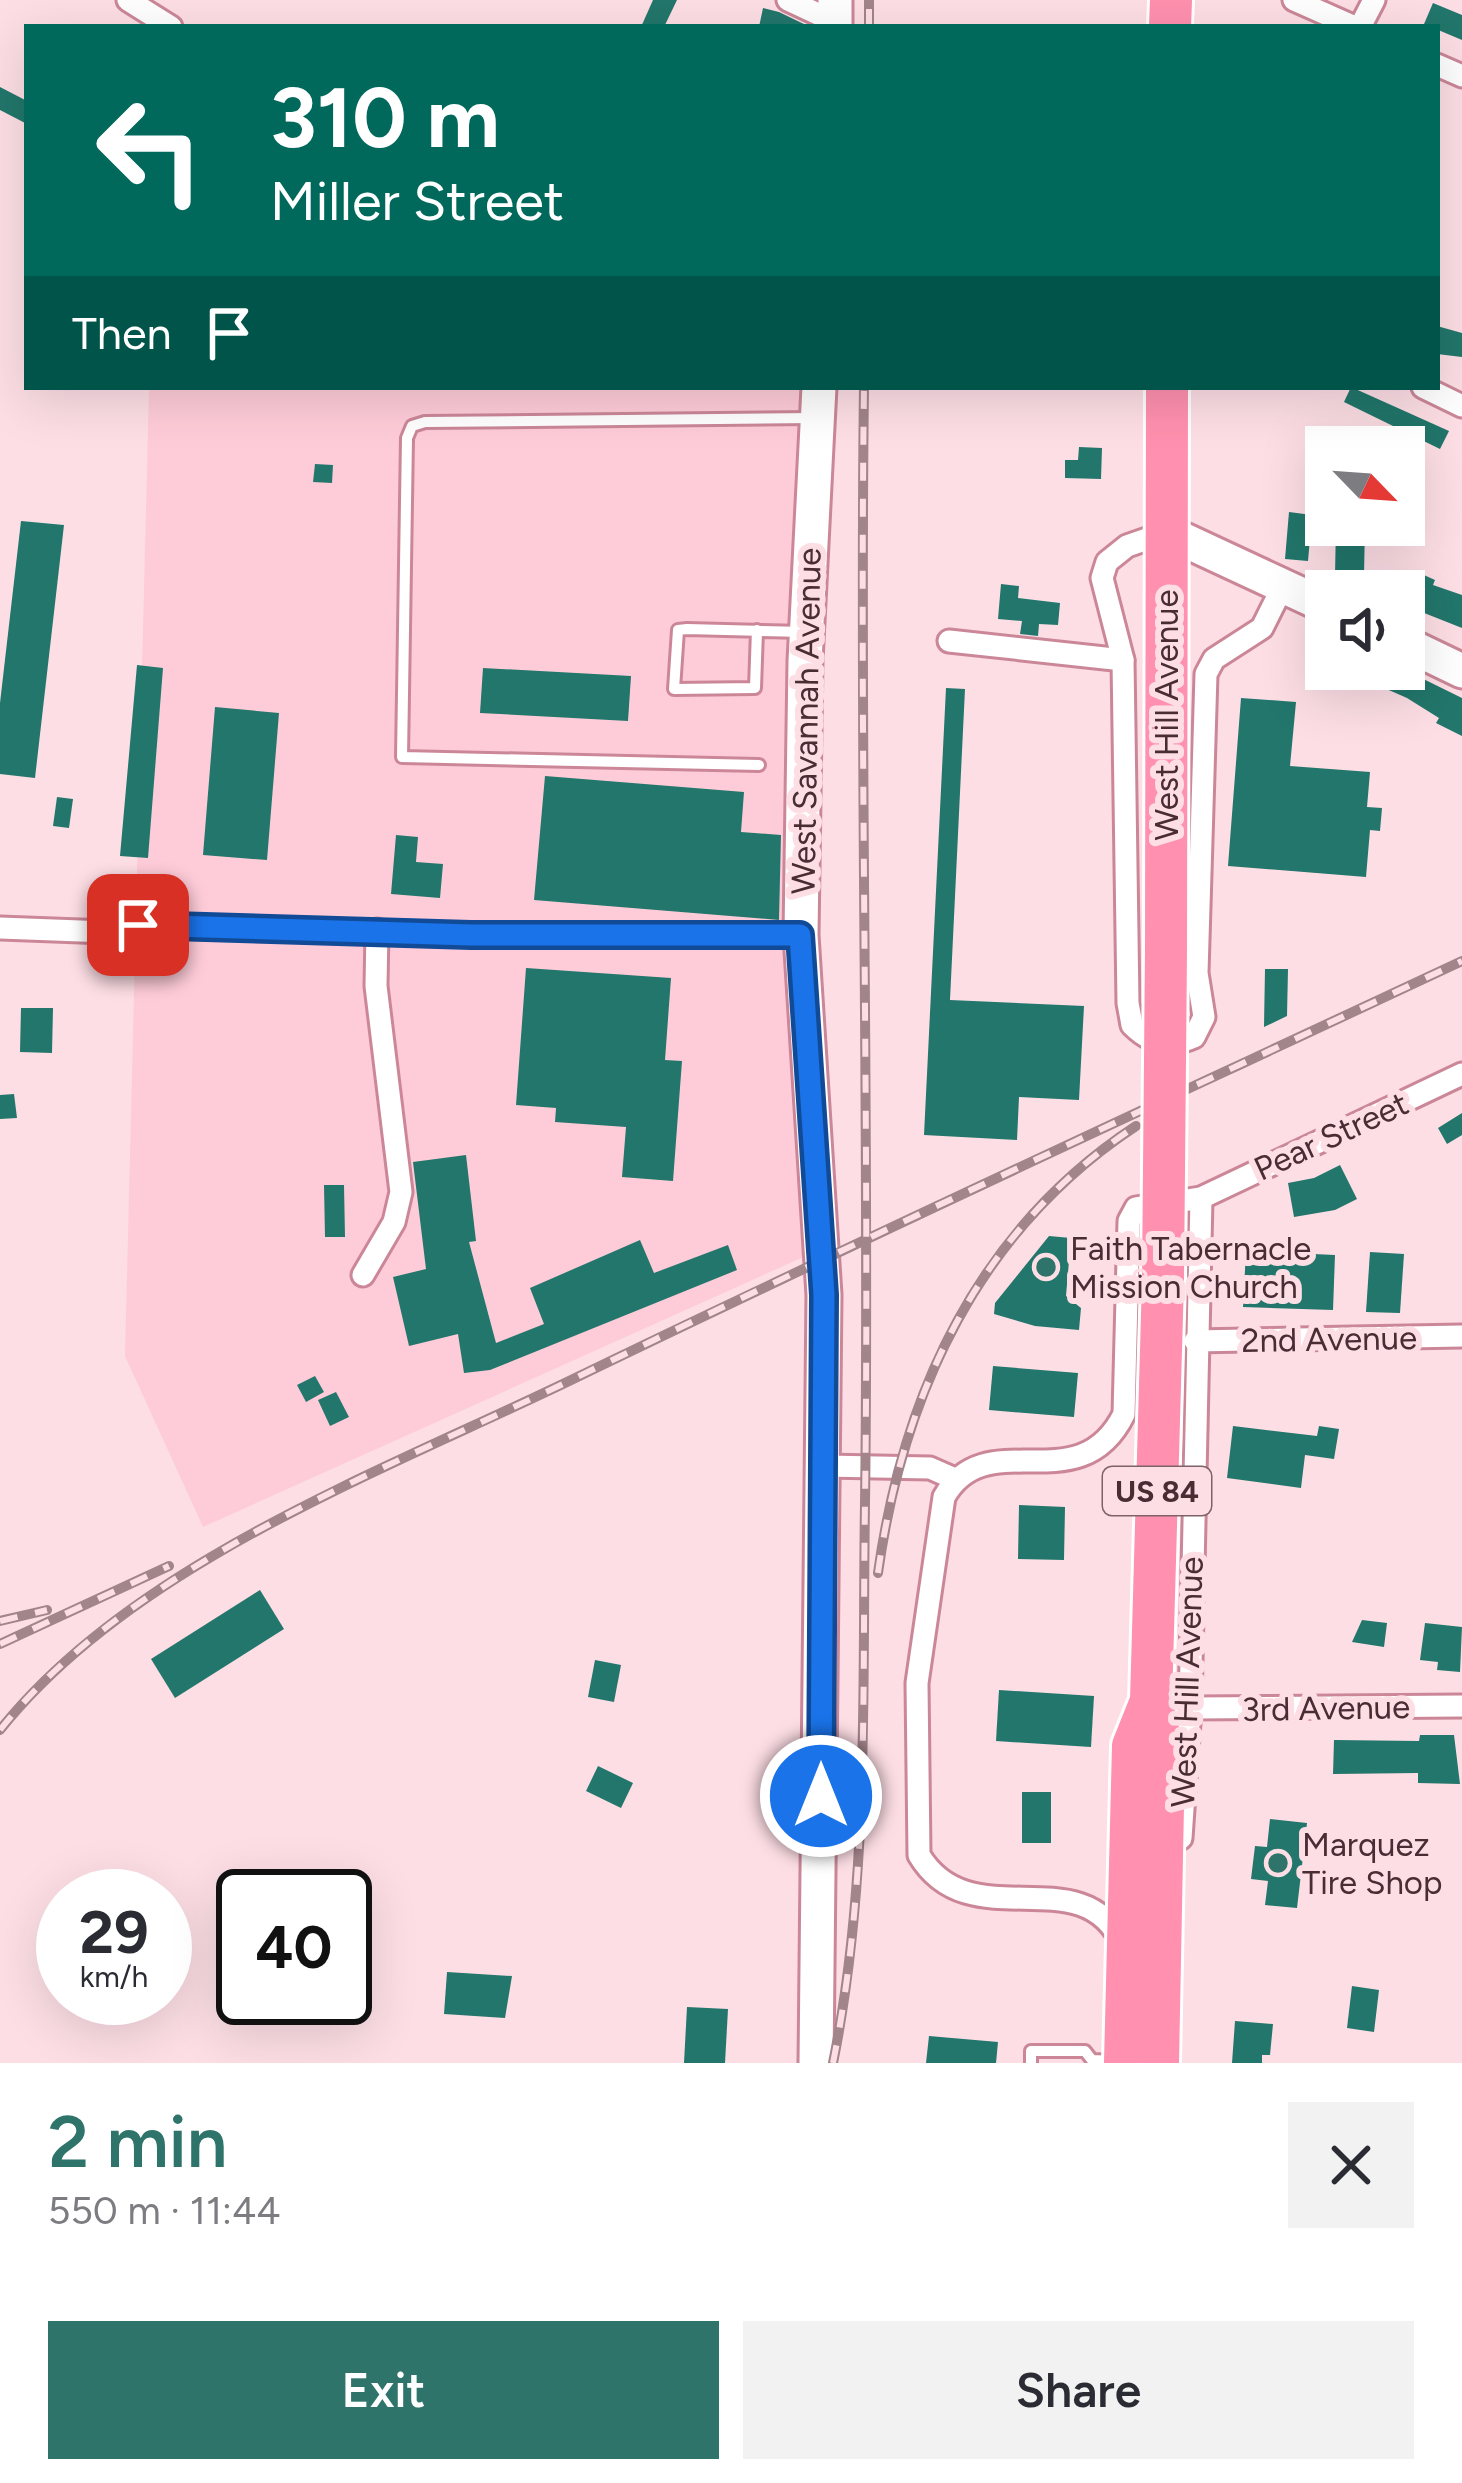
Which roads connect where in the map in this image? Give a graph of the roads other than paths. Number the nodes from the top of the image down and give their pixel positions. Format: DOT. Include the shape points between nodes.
graph roads {
  1 [pos="128,0"];
  2 [pos="788,0"];
  3 [pos="1294,0"];
  4 [pos="835,16"];
  5 [pos="166,24"];
  6 [pos="1350,24"];
  7 [pos="1167,390"];
  8 [pos="1430,390"];
  9 [pos="818,403"];
  10 [pos="1462,406"];
  11 [pos="1167,532"];
  12 [pos="1283,586"];
  13 [pos="1305,596"];
  14 [pos="758,630"];
  15 [pos="806,632"];
  16 [pos="949,640"];
  17 [pos="1425,653"];
  18 [pos="1123,660"];
  19 [pos="1462,671"];
  20 [pos="759,765"];
  21 [pos="0,928"];
  22 [pos="376,930"];
  23 [pos="800,935"];
  24 [pos="1462,1074"];
  25 [pos="1201,1198"];
  26 [pos="363,1275"];
  27 [pos="1462,1336"];
  28 [pos="1196,1341"];
  29 [pos="824,1466"];
  30 [pos="955,1479"];
  31 [pos="1171,1705"];
  32 [pos="1462,1706"];
  33 [pos="1127,1954"];
  34 [pos="1109,2062"];
  35 [pos="816,2063"];
  36 [pos="1031,2063"];
  37 [pos="1158,2063"];
  1 -- 5 [label="street"];
  2 -- 4 [label="street"];
  3 -- 6 [label="street"];
  7 -- 11 [label="highway, West Hill Avenue / US 84"];
  8 -- 10 [label="street"];
  9 -- 15 [label="street, West Savannah Avenue"];
  9 -- 20 [label="lane" via="425,422 407,438 402,757"];
  11 -- 12 [label="street"];
  11 -- 18 [label="street, West Hill Avenue" via="1107,562 1102,578"];
  11 -- 31 [label="highway, West Hill Avenue / US 84, bridge" via="1162,1280"];
  12 -- 13 [label="street"];
  12 -- 18 [label="street, West Hill Avenue" via="1262,628 1214,659 1205,674 1197,973 1204,1018 1194,1037 1177,1045 1143,1036 1128,1003"];
  14 -- 14 [label="lane" via="678,630 674,689 755,688"];
  14 -- 15 [label="lane"];
  15 -- 23 [label="street, West Savannah Avenue"];
  16 -- 18 [label="street"];
  17 -- 19 [label="street"];
  21 -- 22 [label="street"];
  22 -- 23 [label="street"];
  22 -- 26 [label="street" via="401,1192 394,1222"];
  23 -- 29 [label="street, West Savannah Avenue" via="824,1295"];
  24 -- 25 [label="street, Pear Street"];
  25 -- 28 [label="street, West Hill Avenue"];
  25 -- 30 [label="street" via="1149,1202 1129,1221 1124,1414 1114,1435 1081,1460 1001,1462"];
  27 -- 28 [label="street, 2nd Avenue"];
  28 -- 31 [label="street, West Hill Avenue"];
  29 -- 30 [label="street" via="930,1468"];
  29 -- 35 [label="street, West Savannah Avenue"];
  30 -- 33 [label="street" via="937,1524 917,1683 919,1855 930,1873 966,1896 1079,1901 1114,1927"];
  31 -- 32 [label="street, 3rd Avenue"];
  31 -- 33 [label="highway, West Hill Avenue / US 84" via="1132,1746"];
  31 -- 37 [label="highway, West Hill Avenue / US 84"];
  33 -- 34 [label="highway, West Hill Avenue / US 84"];
  34 -- 36 [label="lane" via="1085,2051 1031,2051"];
}
